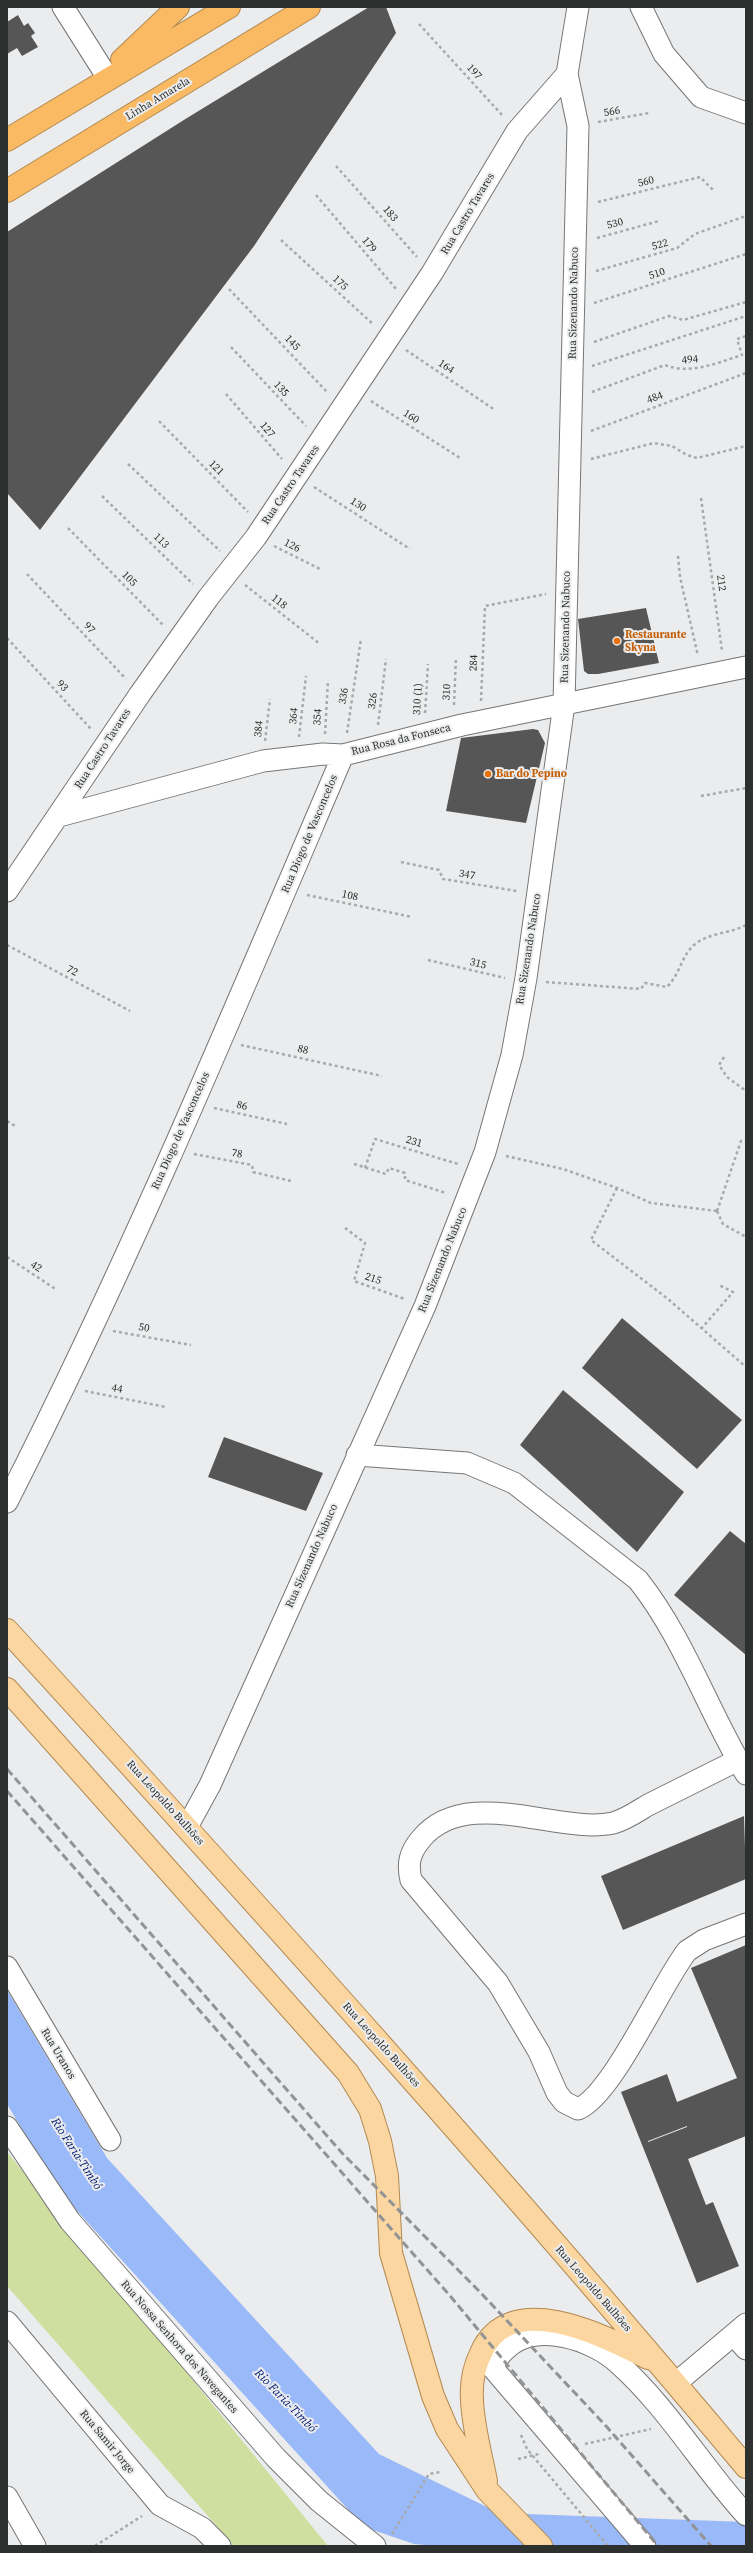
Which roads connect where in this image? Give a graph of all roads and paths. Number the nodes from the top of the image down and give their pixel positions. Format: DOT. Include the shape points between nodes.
graph roads {
  1 [pos="63,7"];
  2 [pos="178,7"];
  3 [pos="229,7"];
  4 [pos="309,7"];
  5 [pos="578,7"];
  6 [pos="641,7"];
  7 [pos="419,24"];
  8 [pos="567,74"];
  9 [pos="100,81"];
  10 [pos="649,113"];
  11 [pos="746,113"];
  12 [pos="578,126"];
  13 [pos="517,131"];
  14 [pos="7,140"];
  15 [pos="336,166"];
  16 [pos="7,191"];
  17 [pos="715,192"];
  18 [pos="316,195"];
  19 [pos="576,207"];
  20 [pos="746,216"];
  21 [pos="659,221"];
  22 [pos="281,240"];
  23 [pos="575,243"];
  24 [pos="746,254"];
  25 [pos="432,274"];
  26 [pos="574,277"];
  27 [pos="229,289"];
  28 [pos="746,302"];
  29 [pos="410,306"];
  30 [pos="574,310"];
  31 [pos="746,316"];
  32 [pos="746,336"];
  33 [pos="388,338"];
  34 [pos="230,347"];
  35 [pos="572,349"];
  36 [pos="572,372"];
  37 [pos="746,372"];
  38 [pos="354,390"];
  39 [pos="226,394"];
  40 [pos="571,399"];
  41 [pos="342,408"];
  42 [pos="495,410"];
  43 [pos="159,422"];
  44 [pos="570,439"];
  45 [pos="320,441"];
  46 [pos="746,446"];
  47 [pos="460,458"];
  48 [pos="570,463"];
  49 [pos="128,464"];
  50 [pos="297,476"];
  51 [pos="102,496"];
  52 [pos="701,498"];
  53 [pos="68,528"];
  54 [pos="259,532"];
  55 [pos="410,549"];
  56 [pos="678,556"];
  57 [pos="232,569"];
  58 [pos="320,569"];
  59 [pos="27,574"];
  60 [pos="567,590"];
  61 [pos="208,598"];
  62 [pos="7,638"];
  63 [pos="361,639"];
  64 [pos="179,640"];
  65 [pos="320,644"];
  66 [pos="456,657"];
  67 [pos="386,659"];
  68 [pos="428,664"];
  69 [pos="746,667"];
  70 [pos="725,671"];
  71 [pos="306,676"];
  72 [pos="702,676"];
  73 [pos="328,680"];
  74 [pos="140,694"];
  75 [pos="270,699"];
  76 [pos="564,704"];
  77 [pos="480,721"];
  78 [pos="453,727"];
  79 [pos="424,734"];
  80 [pos="105,744"];
  81 [pos="375,745"];
  82 [pos="333,755"];
  83 [pos="297,757"];
  84 [pos="264,761"];
  85 [pos="746,788"];
  86 [pos="701,796"];
  87 [pos="59,816"];
  88 [pos="401,862"];
  89 [pos="285,890"];
  90 [pos="7,891"];
  91 [pos="537,895"];
  92 [pos="412,917"];
  93 [pos="746,925"];
  94 [pos="7,946"];
  95 [pos="428,960"];
  96 [pos="525,981"];
  97 [pos="130,1011"];
  98 [pos="221,1040"];
  99 [pos="724,1057"];
  100 [pos="382,1076"];
  101 [pos="746,1091"];
  102 [pos="194,1103"];
  103 [pos="7,1121"];
  104 [pos="287,1124"];
  105 [pos="15,1126"];
  106 [pos="746,1140"];
  107 [pos="174,1151"];
  108 [pos="481,1161"];
  109 [pos="354,1164"];
  110 [pos="365,1168"];
  111 [pos="291,1181"];
  112 [pos="617,1188"];
  113 [pos="468,1200"];
  114 [pos="717,1211"];
  115 [pos="345,1228"];
  116 [pos="746,1237"];
  117 [pos="7,1258"];
  118 [pos="719,1285"];
  119 [pos="57,1290"];
  120 [pos="425,1306"];
  121 [pos="93,1327"];
  122 [pos="701,1329"];
  123 [pos="191,1345"];
  124 [pos="745,1365"];
  125 [pos="65,1387"];
  126 [pos="166,1407"];
  127 [pos="357,1455"];
  128 [pos="7,1502"];
  129 [pos="7,1630"];
  130 [pos="7,1689"];
  131 [pos="742,1767"];
  132 [pos="187,1827"];
  133 [pos="746,1924"];
  134 [pos="7,1967"];
  135 [pos="7,2127"];
  136 [pos="110,2140"];
  137 [pos="7,2322"];
  138 [pos="742,2336"];
  139 [pos="656,2362"];
  140 [pos="676,2383"];
  141 [pos="673,2425"];
  142 [pos="562,2449"];
  143 [pos="518,2459"];
  144 [pos="746,2467"];
  145 [pos="440,2472"];
  146 [pos="488,2490"];
  147 [pos="7,2497"];
  148 [pos="571,2500"];
  149 [pos="160,2505"];
  150 [pos="742,2511"];
  151 [pos="382,2543"];
  152 [pos="35,2546"];
  153 [pos="95,2546"];
  154 [pos="220,2546"];
  155 [pos="542,2546"];
  156 [pos="608,2546"];
  157 [pos="645,2546"];
  1 -- 9 [label="street"];
  2 -- 9 [label="highway"];
  3 -- 9 [label="highway"];
  4 -- 16 [label="highway, Linha Amarela"];
  5 -- 8 [label="street, Rua Sizenando Nabuco"];
  6 -- 11 [label="street" via="664,54 700,97"];
  7 -- 13 [label="path, 197"];
  8 -- 12 [label="street, Rua Sizenando Nabuco"];
  8 -- 13 [label="street, Rua Castro Tavares"];
  9 -- 14 [label="highway"];
  10 -- 12 [label="path, 566"];
  12 -- 19 [label="street, Rua Sizenando Nabuco"];
  13 -- 25 [label="street, Rua Castro Tavares"];
  15 -- 25 [label="path, 183"];
  17 -- 19 [label="path, 560" via="700,177"];
  18 -- 29 [label="path, 179"];
  19 -- 23 [label="street, Rua Sizenando Nabuco"];
  20 -- 26 [label="path, 522" via="695,234 677,248"];
  21 -- 23 [label="path, 530"];
  22 -- 33 [label="path, 175"];
  23 -- 26 [label="street, Rua Sizenando Nabuco"];
  24 -- 30 [label="path, 510"];
  25 -- 29 [label="street, Rua Castro Tavares"];
  26 -- 30 [label="street, Rua Sizenando Nabuco"];
  27 -- 41 [label="path, 145"];
  28 -- 35 [label="path" via="683,320 668,316"];
  29 -- 33 [label="street, Rua Castro Tavares"];
  30 -- 35 [label="street, Rua Sizenando Nabuco"];
  31 -- 36 [label="path, 494"];
  32 -- 40 [label="path, 494" via="737,339 742,355 708,366 676,369 665,365"];
  33 -- 38 [label="street, Rua Castro Tavares"];
  33 -- 42 [label="path, 164"];
  34 -- 45 [label="path, 135"];
  35 -- 36 [label="street, Rua Sizenando Nabuco"];
  36 -- 40 [label="street, Rua Sizenando Nabuco"];
  37 -- 44 [label="path, 484"];
  38 -- 41 [label="street, Rua Castro Tavares"];
  38 -- 47 [label="path, 160"];
  39 -- 50 [label="path, 127"];
  40 -- 44 [label="street, Rua Sizenando Nabuco"];
  41 -- 45 [label="street, Rua Castro Tavares"];
  43 -- 54 [label="path, 121"];
  44 -- 48 [label="street, Rua Sizenando Nabuco"];
  45 -- 50 [label="street, Rua Castro Tavares"];
  46 -- 48 [label="path" via="697,458 672,446 654,443"];
  48 -- 60 [label="street, Rua Sizenando Nabuco"];
  49 -- 57 [label="path"];
  50 -- 54 [label="street, Rua Castro Tavares"];
  50 -- 55 [label="path, 130"];
  51 -- 61 [label="path, 113"];
  52 -- 70 [label="path, 212"];
  53 -- 64 [label="path, 105"];
  54 -- 57 [label="street, Rua Castro Tavares"];
  54 -- 58 [label="path, 126"];
  56 -- 72 [label="path" via="680,577"];
  57 -- 61 [label="street, Rua Castro Tavares"];
  57 -- 65 [label="path, 118"];
  59 -- 74 [label="path, 97"];
  60 -- 76 [label="street, Rua Sizenando Nabuco"];
  60 -- 77 [label="path, 284" via="485,606"];
  61 -- 64 [label="street, Rua Castro Tavares"];
  62 -- 80 [label="path, 93"];
  63 -- 82 [label="path, 336"];
  64 -- 74 [label="street, Rua Castro Tavares"];
  66 -- 78 [label="path, 310"];
  67 -- 81 [label="path, 326"];
  68 -- 79 [label="path, 310 (1)"];
  69 -- 70 [label="street, Rua Rosa da Fonseca"];
  70 -- 72 [label="street, Rua Rosa da Fonseca"];
  71 -- 83 [label="path, 364"];
  72 -- 76 [label="street, Rua Rosa da Fonseca"];
  73 -- 82 [label="path, 354"];
  74 -- 80 [label="street, Rua Castro Tavares"];
  75 -- 84 [label="path, 384"];
  76 -- 77 [label="street, Rua Rosa da Fonseca"];
  76 -- 91 [label="street, Rua Sizenando Nabuco"];
  77 -- 78 [label="street, Rua Rosa da Fonseca"];
  78 -- 79 [label="street, Rua Rosa da Fonseca"];
  79 -- 81 [label="street, Rua Rosa da Fonseca"];
  80 -- 87 [label="street, Rua Castro Tavares"];
  81 -- 82 [label="street, Rua Rosa da Fonseca"];
  82 -- 83 [label="street, Rua Rosa da Fonseca"];
  82 -- 89 [label="street, Rua Diogo de Vasconcelos"];
  83 -- 84 [label="street, Rua Rosa da Fonseca"];
  84 -- 87 [label="street, Rua Rosa da Fonseca"];
  85 -- 86 [label="path"];
  87 -- 90 [label="street, Rua Castro Tavares"];
  88 -- 91 [label="path, 347" via="439,870 443,879"];
  89 -- 92 [label="path, 108"];
  89 -- 98 [label="street, Rua Diogo de Vasconcelos"];
  91 -- 96 [label="street, Rua Sizenando Nabuco"];
  93 -- 96 [label="path, 315" via="715,934 692,946 676,978 667,986 645,983 641,989 622,989"];
  94 -- 97 [label="path, 72"];
  95 -- 96 [label="path, 315"];
  96 -- 108 [label="street, Rua Sizenando Nabuco" via="512,1055"];
  98 -- 100 [label="path, 88"];
  98 -- 102 [label="street, Rua Diogo de Vasconcelos"];
  99 -- 101 [label="path" via="719,1065 727,1077"];
  102 -- 104 [label="path, 86"];
  102 -- 107 [label="street, Rua Diogo de Vasconcelos"];
  103 -- 105 [label="path"];
  106 -- 114 [label="path" via="741,1142"];
  107 -- 111 [label="path, 78" via="252,1165 253,1172"];
  107 -- 121 [label="street, Rua Diogo de Vasconcelos"];
  108 -- 110 [label="path, 231" via="375,1139"];
  108 -- 112 [label="path" via="563,1169"];
  108 -- 113 [label="street, Rua Sizenando Nabuco"];
  109 -- 110 [label="path"];
  110 -- 113 [label="path" via="386,1174 389,1168 405,1173 405,1180"];
  112 -- 114 [label="path" via="651,1202"];
  112 -- 122 [label="path" via="591,1240"];
  113 -- 120 [label="street, Rua Sizenando Nabuco"];
  114 -- 116 [label="path" via="723,1224"];
  115 -- 120 [label="path, 215" via="365,1243 354,1281"];
  117 -- 119 [label="path, 42"];
  118 -- 122 [label="path" via="734,1292"];
  120 -- 127 [label="street, Rua Sizenando Nabuco"];
  121 -- 123 [label="path, 50"];
  121 -- 125 [label="street, Rua Diogo de Vasconcelos"];
  122 -- 124 [label="path"];
  125 -- 126 [label="path, 44"];
  125 -- 128 [label="street, Rua Diogo de Vasconcelos"];
  127 -- 131 [label="street" via="467,1463 492,1472 514,1483 638,1580 666,1623"];
  127 -- 132 [label="street, Rua Sizenando Nabuco" via="210,1785"];
  129 -- 132 [label="main road, Rua Leopoldo Bulhões"];
  130 -- 146 [label="main road" via="348,2073 370,2109 387,2176 391,2253 433,2396 447,2429"];
  131 -- 133 [label="street" via="614,1823 577,1823 511,1814 461,1816 426,1832 410,1855 408,1867 411,1880 498,1983 539,2052 557,2093 564,2102 578,2109 588,2105 617,2068 687,1951 704,1940"];
  132 -- 139 [label="main road, Rua Leopoldo Bulhões" via="445,2118"];
  134 -- 136 [label="street, Rua Uranos"];
  135 -- 151 [label="street, Rua Nossa Senhora dos Navegantes" via="70,2221 276,2458 319,2501"];
  137 -- 149 [label="street, Rua Samir Jorge"];
  138 -- 140 [label="street"];
  139 -- 140 [label="main road, Rua Leopoldo Bulhões"];
  139 -- 146 [label="main road" via="587,2330 555,2323 530,2319 516,2322 494,2333 486,2341 479,2356 472,2400"];
  140 -- 144 [label="main road, Rua Leopoldo Bulhões"];
  141 -- 142 [label="path"];
  141 -- 142 [label="street" via="650,2396 618,2363 595,2348 578,2341 547,2335 519,2341 505,2349 491,2366"];
  141 -- 150 [label="street"];
  142 -- 143 [label="path"];
  142 -- 157 [label="street"];
  145 -- 151 [label="path" via="429,2474"];
  146 -- 155 [label="main road"];
  147 -- 152 [label="street"];
  148 -- 156 [label="path"];
  149 -- 153 [label="path"];
  149 -- 154 [label="street, Rua Samir Jorge" via="202,2528"];
}
